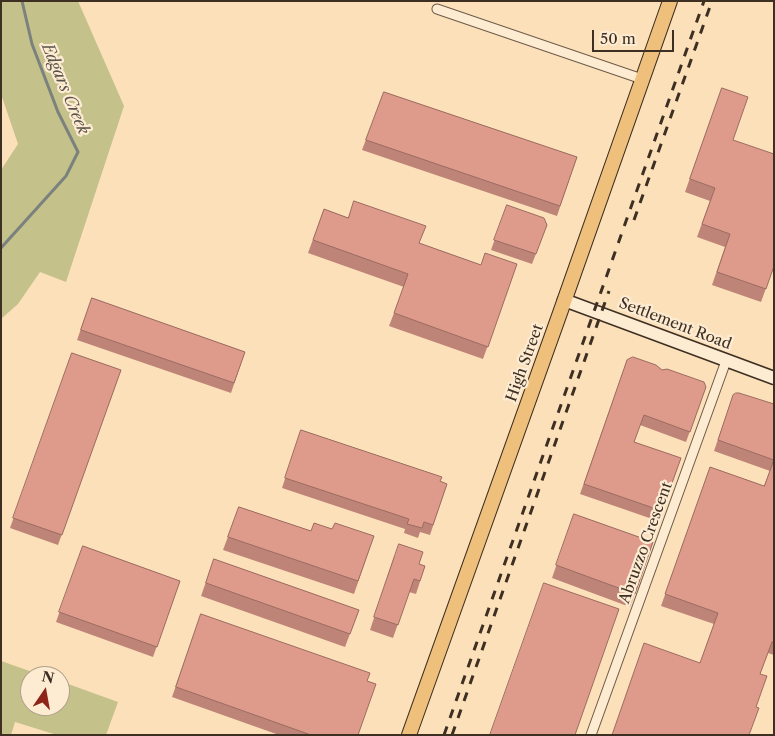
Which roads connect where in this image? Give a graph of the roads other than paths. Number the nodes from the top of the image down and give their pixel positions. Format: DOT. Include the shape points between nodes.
graph roads {
  1 [pos="670,1"];
  2 [pos="437,9"];
  3 [pos="642,79"];
  4 [pos="564,300"];
  5 [pos="726,361"];
  6 [pos="774,378"];
  7 [pos="409,735"];
  8 [pos="591,735"];
  1 -- 3 [label="main road, High Street"];
  2 -- 3 [label="street"];
  3 -- 4 [label="main road, High Street"];
  4 -- 5 [label="main road, Settlement Road"];
  4 -- 7 [label="main road, High Street"];
  5 -- 6 [label="main road, Settlement Road"];
  5 -- 8 [label="street, Abruzzo Crescent"];
}
